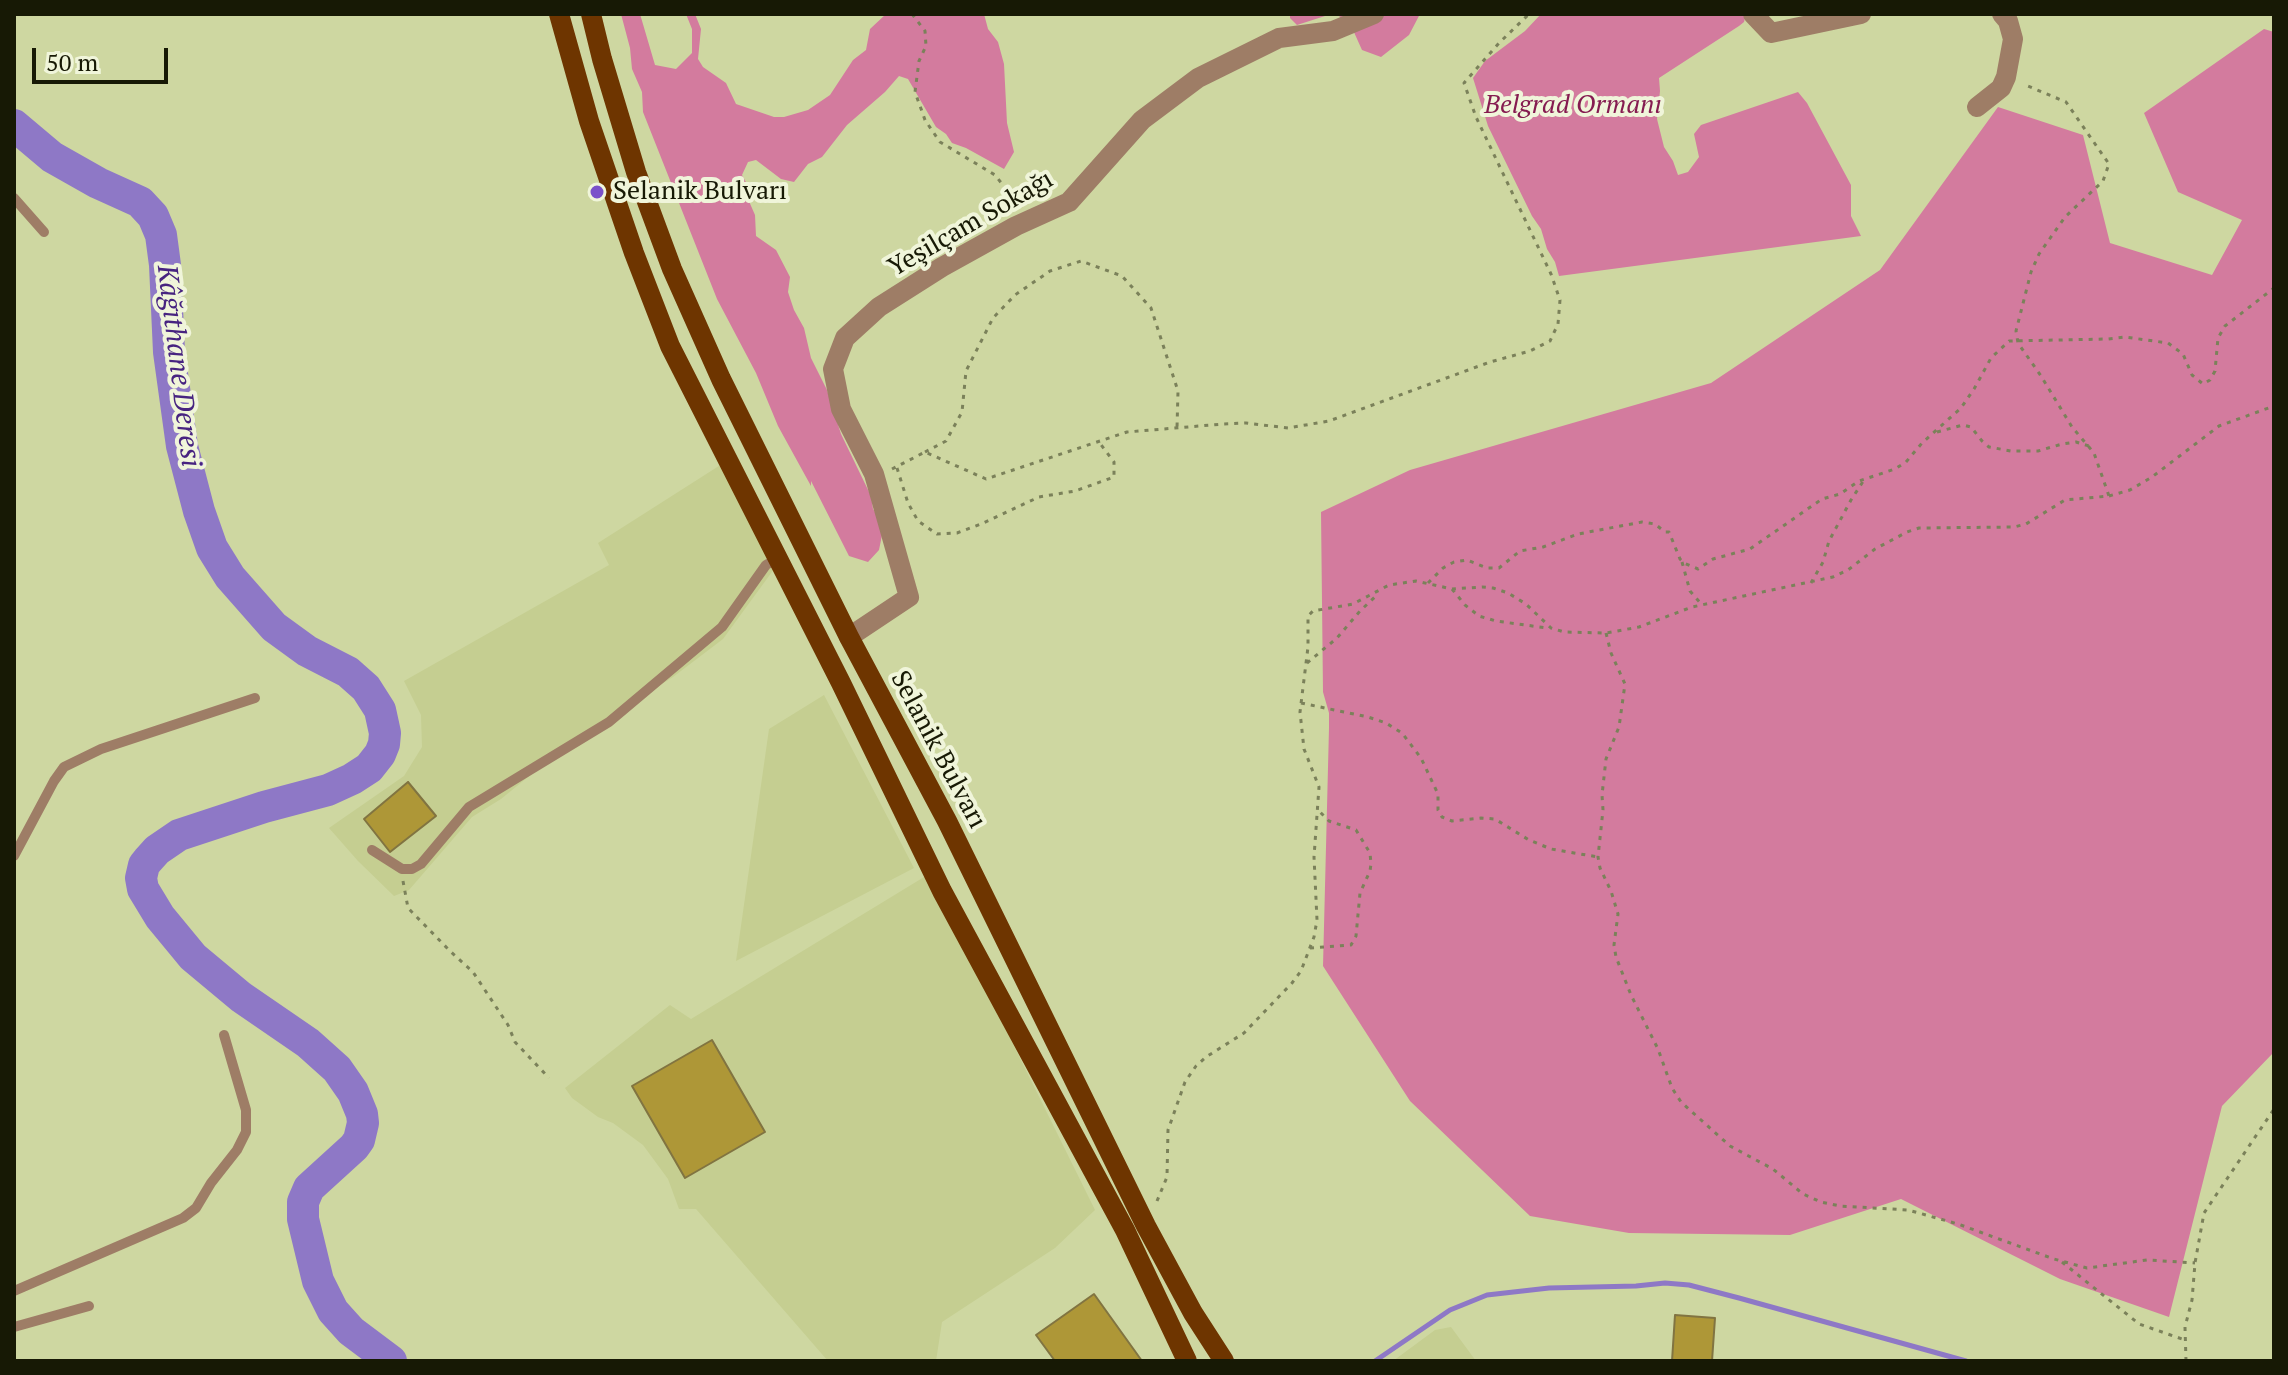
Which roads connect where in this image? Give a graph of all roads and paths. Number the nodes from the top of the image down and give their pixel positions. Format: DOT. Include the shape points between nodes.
graph roads {
  1 [pos="559,14"];
  2 [pos="591,14"];
  3 [pos="912,14"];
  4 [pos="1374,14"];
  5 [pos="1529,14"];
  6 [pos="1753,14"];
  7 [pos="1861,14"];
  8 [pos="2002,14"];
  9 [pos="2006,77"];
  10 [pos="1977,107"];
  11 [pos="14,198"];
  12 [pos="1021,223"];
  13 [pos="44,232"];
  14 [pos="2274,288"];
  15 [pos="2017,341"];
  16 [pos="2274,406"];
  17 [pos="1177,428"];
  18 [pos="1933,433"];
  19 [pos="1099,442"];
  20 [pos="2089,446"];
  21 [pos="925,452"];
  22 [pos="897,468"];
  23 [pos="874,474"];
  24 [pos="1865,479"];
  25 [pos="2109,496"];
  26 [pos="778,558"];
  27 [pos="1682,561"];
  28 [pos="1428,583"];
  29 [pos="1811,583"];
  30 [pos="1452,589"];
  31 [pos="1383,590"];
  32 [pos="1702,605"];
  33 [pos="1551,628"];
  34 [pos="1606,633"];
  35 [pos="849,637"];
  36 [pos="1307,663"];
  37 [pos="255,698"];
  38 [pos="1301,703"];
  39 [pos="1318,810"];
  40 [pos="372,850"];
  41 [pos="14,856"];
  42 [pos="1598,857"];
  43 [pos="402,869"];
  44 [pos="1310,948"];
  45 [pos="224,1035"];
  46 [pos="549,1078"];
  47 [pos="2274,1109"];
  48 [pos="1146,1226"];
  49 [pos="2059,1260"];
  50 [pos="2195,1263"];
  51 [pos="14,1291"];
  52 [pos="89,1306"];
  53 [pos="14,1327"];
  54 [pos="2185,1340"];
  55 [pos="1187,1361"];
  56 [pos="1224,1361"];
  57 [pos="2186,1361"];
  1 -- 26 [label="main road" via="589,121 670,346"];
  2 -- 35 [label="main road, Selanik Bulvarı" via="636,172 672,269"];
  3 -- 12 [label="path" via="925,31 915,92 925,120 940,142 995,175 1010,194"];
  4 -- 12 [label="street, Yeşilçam Sokağı" via="1333,31 1279,38 1198,78 1142,120 1069,202"];
  5 -- 17 [label="path" via="1464,83 1560,300 1550,341 1329,421 1288,428 1246,423"];
  6 -- 7 [label="street" via="1771,33"];
  8 -- 9 [label="street" via="2013,39"];
  9 -- 10 [label="street" via="2001,88"];
  9 -- 15 [label="path" via="2066,102 2109,164 2103,181 2065,217 2039,254 2019,314"];
  11 -- 13 [label="lane"];
  12 -- 23 [label="street, Yeşilçam Sokağı" via="879,307 845,338 833,369 841,409"];
  14 -- 15 [label="path" via="2225,326 2218,338 2215,371 2203,384 2194,379 2183,354 2168,343 2125,337"];
  15 -- 18 [label="path" via="2009,341 1991,358 1961,408"];
  15 -- 20 [label="path"];
  16 -- 25 [label="path" via="2219,426 2152,477"];
  17 -- 19 [label="path" via="1127,432"];
  17 -- 21 [label="path" via="1178,391 1151,308 1122,276 1081,261 1050,271 993,318 966,371 962,412 946,441"];
  18 -- 20 [label="path" via="1963,425 1989,447 2011,451 2076,442"];
  18 -- 24 [label="path" via="1906,462"];
  19 -- 21 [label="path" via="986,479"];
  19 -- 22 [label="path" via="1114,462 1114,477 1039,497 957,533 937,534 918,521"];
  20 -- 25 [label="path"];
  21 -- 22 [label="path"];
  22 -- 23 [label="path"];
  23 -- 35 [label="street, Yeşilçam Sokağı" via="909,597"];
  24 -- 27 [label="path" via="1822,499 1750,549 1698,569"];
  24 -- 29 [label="path"];
  25 -- 29 [label="path" via="2065,500 2014,527 1919,528 1875,549 1848,570"];
  26 -- 43 [label="lane" via="766,565 722,627 621,713 469,807 421,864"];
  26 -- 55 [label="main road" via="942,891 1125,1230"];
  27 -- 28 [label="path" via="1669,532 1642,522 1520,551 1499,568 1454,562"];
  27 -- 32 [label="path" via="1690,591"];
  28 -- 30 [label="path"];
  28 -- 31 [label="path" via="1403,582"];
  29 -- 32 [label="path"];
  30 -- 33 [label="path" via="1479,616"];
  30 -- 33 [label="path" via="1482,587 1508,593"];
  31 -- 36 [label="path"];
  31 -- 36 [label="path" via="1353,604 1313,611 1308,616"];
  32 -- 34 [label="path"];
  33 -- 34 [label="path"];
  34 -- 42 [label="path" via="1625,684 1619,727 1606,759"];
  35 -- 48 [label="main road, Selanik Bulvarı" via="947,821"];
  36 -- 38 [label="path"];
  37 -- 41 [label="lane" via="101,749 64,767"];
  38 -- 39 [label="path" via="1304,749 1319,787"];
  38 -- 42 [label="path" via="1368,717 1402,733 1421,758 1442,817 1495,819 1540,845"];
  39 -- 44 [label="path" via="1317,920"];
  39 -- 44 [label="path" via="1329,821 1356,830 1371,864 1351,945"];
  40 -- 43 [label="lane"];
  42 -- 49 [label="path" via="1618,914 1616,957 1672,1088 1730,1146 1821,1202 1908,1210"];
  43 -- 46 [label="path" via="408,908 473,972 515,1042"];
  44 -- 48 [label="path" via="1301,971 1277,998 1244,1033 1196,1066 1185,1082 1168,1130 1167,1177"];
  45 -- 51 [label="lane" via="246,1110 246,1132 196,1208"];
  47 -- 50 [label="path" via="2204,1213"];
  48 -- 56 [label="main road, Selanik Bulvarı"];
  49 -- 50 [label="path" via="2087,1268 2147,1260"];
  49 -- 54 [label="path" via="2139,1324"];
  50 -- 54 [label="path"];
  52 -- 53 [label="lane"];
  54 -- 57 [label="path"];
}
